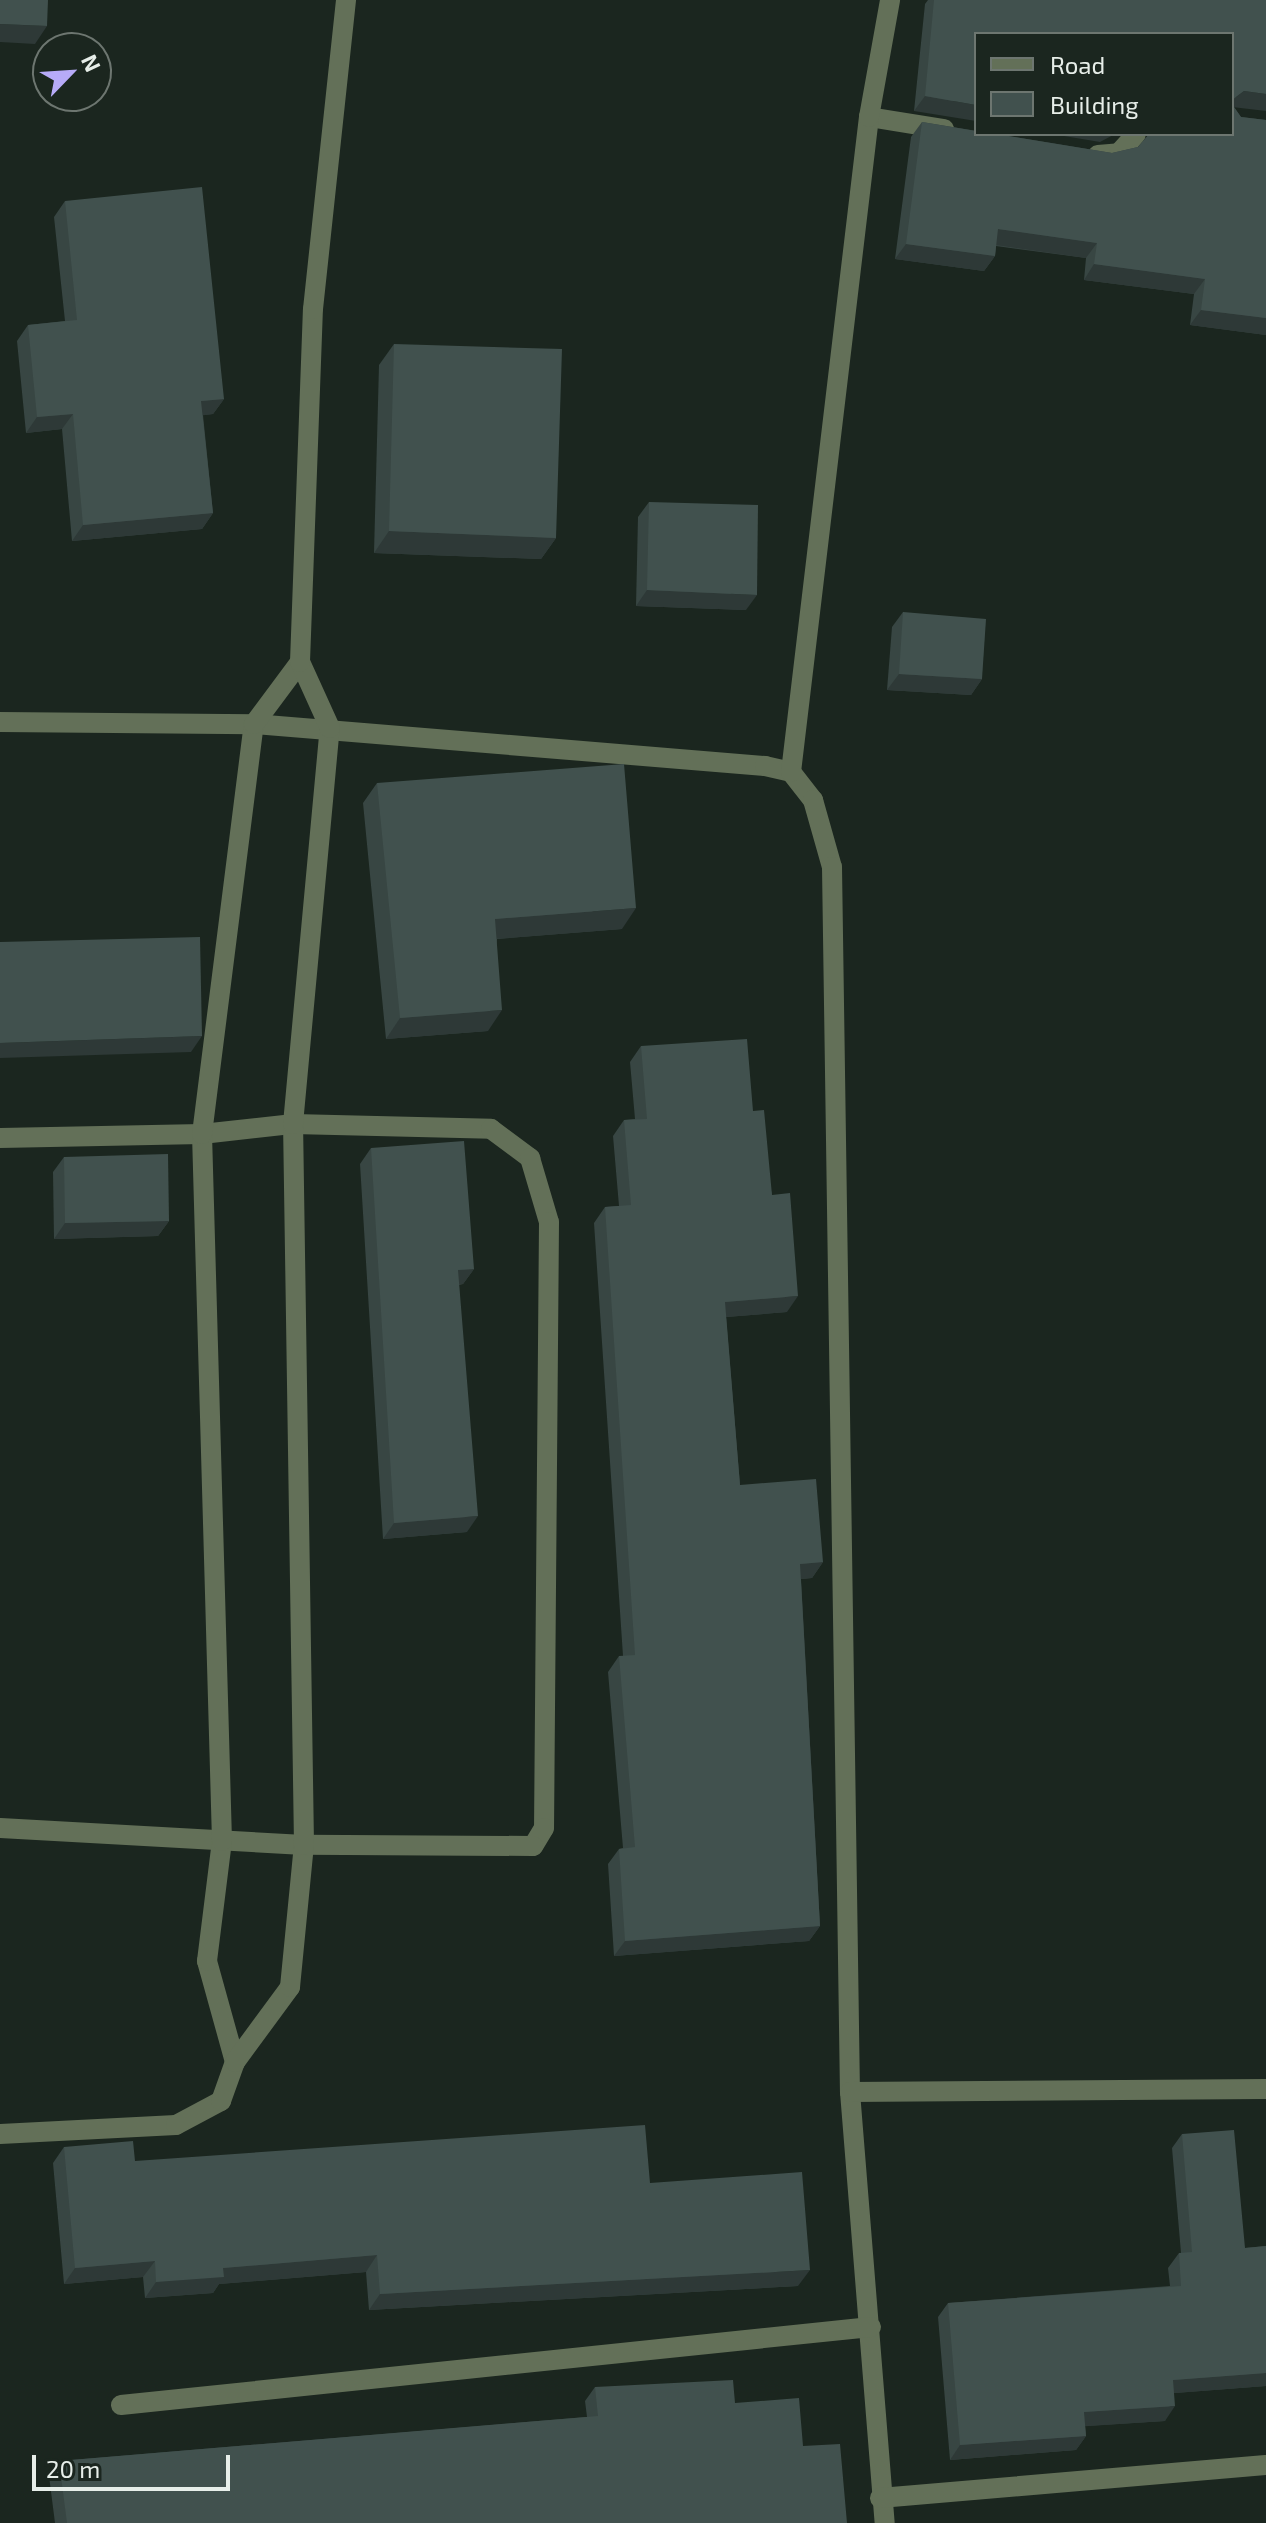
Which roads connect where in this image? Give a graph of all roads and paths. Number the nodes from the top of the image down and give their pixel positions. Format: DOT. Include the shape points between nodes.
graph roads {
  1 [pos="346,0"];
  2 [pos="890,0"];
  3 [pos="869,117"];
  4 [pos="961,132"];
  5 [pos="1134,136"];
  6 [pos="1069,150"];
  7 [pos="300,662"];
  8 [pos="0,722"];
  9 [pos="254,724"];
  10 [pos="330,728"];
  11 [pos="791,772"];
  12 [pos="293,1124"];
  13 [pos="202,1134"];
  14 [pos="0,1138"];
  15 [pos="0,1828"];
  16 [pos="222,1841"];
  17 [pos="304,1845"];
  18 [pos="235,2062"];
  19 [pos="1266,2089"];
  20 [pos="850,2092"];
  21 [pos="0,2134"];
  22 [pos="871,2327"];
  23 [pos="121,2405"];
  24 [pos="1266,2465"];
  25 [pos="880,2498"];
  26 [pos="885,2523"];
  1 -- 7 [label="street" via="313,309"];
  2 -- 3 [label="street"];
  3 -- 4 [label="street"];
  3 -- 11 [label="street"];
  5 -- 6 [label="street" via="1119,153"];
  7 -- 9 [label="street"];
  7 -- 10 [label="street"];
  8 -- 9 [label="street"];
  9 -- 10 [label="street"];
  9 -- 13 [label="street"];
  10 -- 11 [label="street"];
  10 -- 12 [label="street"];
  11 -- 20 [label="street" via="813,800 832,867"];
  12 -- 13 [label="street"];
  12 -- 17 [label="street"];
  12 -- 17 [label="street" via="491,1129 530,1158 549,1222 544,1828 533,1846 498,1849"];
  13 -- 14 [label="street"];
  13 -- 16 [label="street"];
  15 -- 16 [label="street"];
  16 -- 17 [label="street"];
  16 -- 18 [label="street" via="207,1961"];
  17 -- 18 [label="street" via="290,1987"];
  18 -- 21 [label="street" via="221,2101 176,2125"];
  19 -- 20 [label="street"];
  20 -- 22 [label="street"];
  22 -- 23 [label="street"];
  22 -- 25 [label="street"];
  24 -- 25 [label="street"];
  25 -- 26 [label="street"];
}
